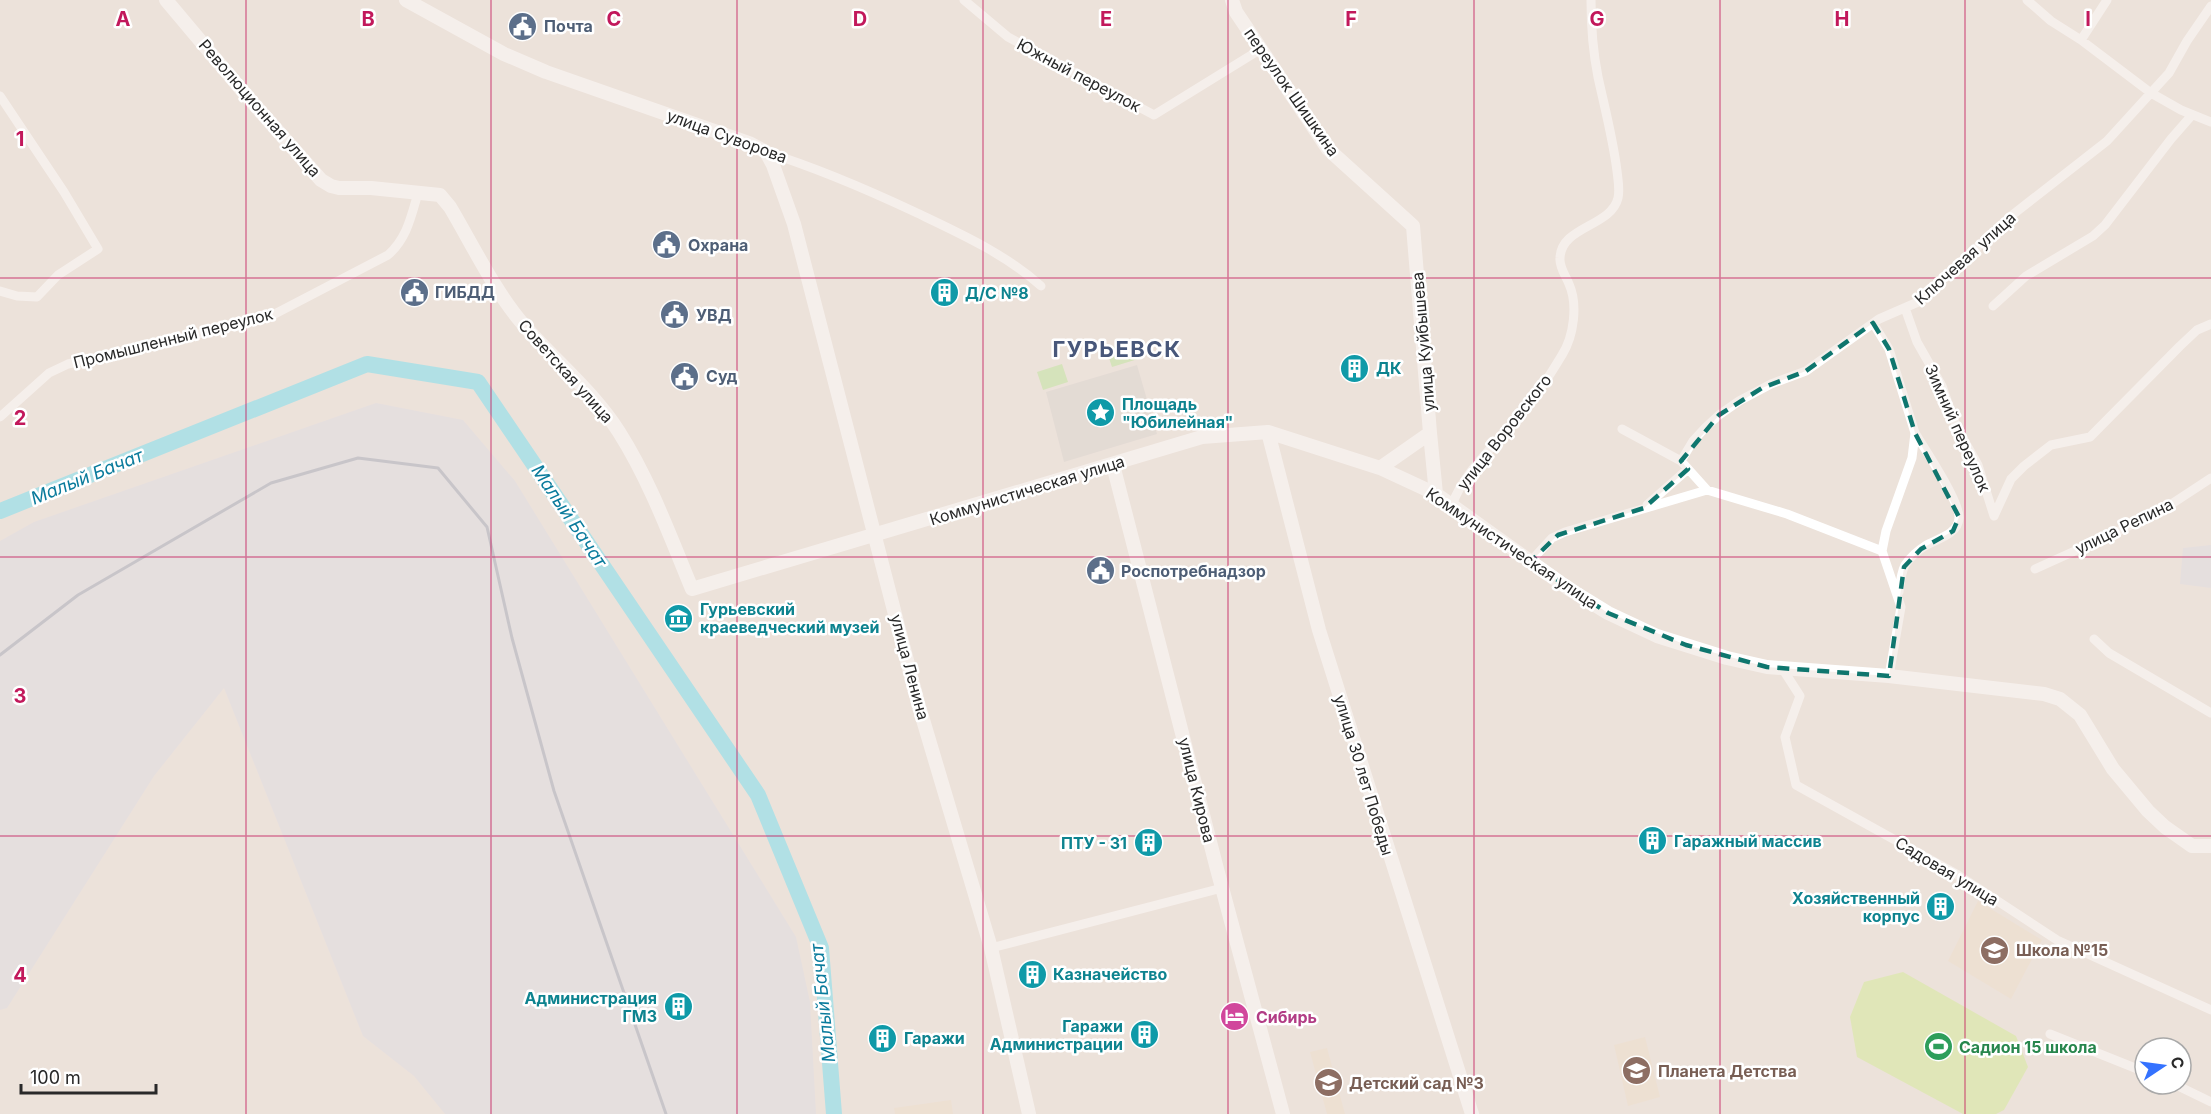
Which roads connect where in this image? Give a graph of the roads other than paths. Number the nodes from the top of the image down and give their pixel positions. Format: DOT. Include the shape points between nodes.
graph roads {
  1 [pos="166,0"];
  2 [pos="406,0"];
  3 [pos="963,0"];
  4 [pos="1232,0"];
  5 [pos="1591,0"];
  6 [pos="2027,0"];
  7 [pos="2108,0"];
  8 [pos="2211,6"];
  9 [pos="2081,40"];
  10 [pos="1261,49"];
  11 [pos="2151,93"];
  12 [pos="0,96"];
  13 [pos="2192,115"];
  14 [pos="2211,122"];
  15 [pos="766,152"];
  16 [pos="418,193"];
  17 [pos="440,195"];
  18 [pos="1413,226"];
  19 [pos="1041,286"];
  20 [pos="0,291"];
  21 [pos="1993,306"];
  22 [pos="1905,308"];
  23 [pos="1874,323"];
  24 [pos="2211,324"];
  25 [pos="0,417"];
  26 [pos="1622,429"];
  27 [pos="1268,432"];
  28 [pos="1430,433"];
  29 [pos="1915,433"];
  30 [pos="1680,461"];
  31 [pos="1113,465"];
  32 [pos="1380,468"];
  33 [pos="1688,469"];
  34 [pos="2211,478"];
  35 [pos="1707,490"];
  36 [pos="1436,494"];
  37 [pos="1452,505"];
  38 [pos="1644,508"];
  39 [pos="875,536"];
  40 [pos="1882,551"];
  41 [pos="1530,562"];
  42 [pos="2035,569"];
  43 [pos="692,589"];
  44 [pos="1898,595"];
  45 [pos="2094,639"];
  46 [pos="1782,668"];
  47 [pos="1889,676"];
  48 [pos="2211,713"];
  49 [pos="2211,846"];
  50 [pos="1222,888"];
  51 [pos="991,948"];
  52 [pos="2211,1010"];
  53 [pos="2050,1034"];
  54 [pos="2133,1067"];
  55 [pos="2193,1093"];
  56 [pos="2211,1102"];
  57 [pos="1029,1114"];
  58 [pos="1283,1114"];
  59 [pos="1472,1114"];
  1 -- 16 [label="street, Революционная улица" via="321,180 339,188"];
  2 -- 15 [label="street, улица Суворова" via="504,54 546,72"];
  3 -- 10 [label="street, Южный переулок" via="1008,36 1154,115"];
  4 -- 10 [label="street, переулок Шишкина"];
  5 -- 37 [label="street, улица Воровского" via="1593,43 1611,128 1618,197 1610,212 1568,240 1562,249 1562,270 1574,304 1564,352 1522,414 1457,492"];
  6 -- 9 [label="street" via="2050,21"];
  7 -- 9 [label="street"];
  8 -- 11 [label="street, Ключевая улица" via="2169,73"];
  9 -- 11 [label="street"];
  10 -- 18 [label="street, переулок Шишкина" via="1328,149"];
  11 -- 13 [label="street"];
  11 -- 22 [label="street, Ключевая улица" via="2107,141 2011,216 1918,302"];
  12 -- 20 [label="street" via="98,249 58,275 37,297"];
  13 -- 14 [label="street"];
  13 -- 21 [label="street" via="2105,225 2026,276"];
  15 -- 19 [label="street, улица Суворова" via="860,187 948,227 1023,270"];
  15 -- 39 [label="street, улица Ленина" via="779,177 794,224"];
  16 -- 17 [label="street, Революционная улица"];
  16 -- 25 [label="street, Промышленный переулок" via="407,231 388,255 267,318 68,364 49,373"];
  17 -- 43 [label="street, Советская улица" via="522,322 602,408 619,432 659,506"];
  18 -- 28 [label="street, улица Куйбышева"];
  22 -- 23 [label="street, Ключевая улица"];
  22 -- 24 [label="street, Зимний переулок" via="1917,342 1942,386 1956,426 1978,465 1994,516 2011,479 2024,466 2051,445 2090,437 2197,330"];
  23 -- 29 [label="street" via="1889,349"];
  23 -- 30 [label="street, Ключевая улица" via="1806,371 1762,388 1719,416 1693,441"];
  26 -- 30 [label="street"];
  27 -- 31 [label="street, Коммунистическая улица" via="1202,437"];
  27 -- 32 [label="street, Коммунистическая улица"];
  27 -- 59 [label="street, улица 30 лет Победы" via="1319,630"];
  28 -- 32 [label="street, улица Куйбышева"];
  28 -- 36 [label="street"];
  29 -- 40 [label="street" via="1912,458"];
  29 -- 44 [label="street" via="1953,499 1959,520 1953,531 1926,545 1908,561"];
  30 -- 33 [label="street"];
  31 -- 39 [label="street, Коммунистическая улица"];
  31 -- 50 [label="street, улица Кирова"];
  32 -- 36 [label="street, Коммунистическая улица"];
  33 -- 35 [label="street"];
  33 -- 38 [label="street"];
  34 -- 42 [label="street, улица Репина" via="2121,530"];
  35 -- 38 [label="street"];
  35 -- 40 [label="street" via="1787,514"];
  36 -- 37 [label="street, Коммунистическая улица"];
  37 -- 41 [label="street, Коммунистическая улица"];
  38 -- 41 [label="street" via="1558,535"];
  39 -- 43 [label="street, Коммунистическая улица"];
  39 -- 51 [label="street, улица Ленина" via="918,703"];
  40 -- 44 [label="street"];
  41 -- 46 [label="street, Коммунистическая улица" via="1608,613 1657,636 1727,658"];
  44 -- 47 [label="street" via="1901,614"];
  45 -- 48 [label="street"];
  46 -- 47 [label="street, Коммунистическая улица"];
  46 -- 52 [label="street, Садовая улица" via="1800,696 1785,737 1796,785 1958,875 2057,940"];
  47 -- 49 [label="street, Коммунистическая улица" via="2060,699 2080,715 2104,758 2148,811 2192,846"];
  50 -- 51 [label="street"];
  50 -- 58 [label="street, улица Кирова"];
  51 -- 57 [label="street, улица Ленина"];
  53 -- 54 [label="street"];
  55 -- 56 [label="street"];
}
